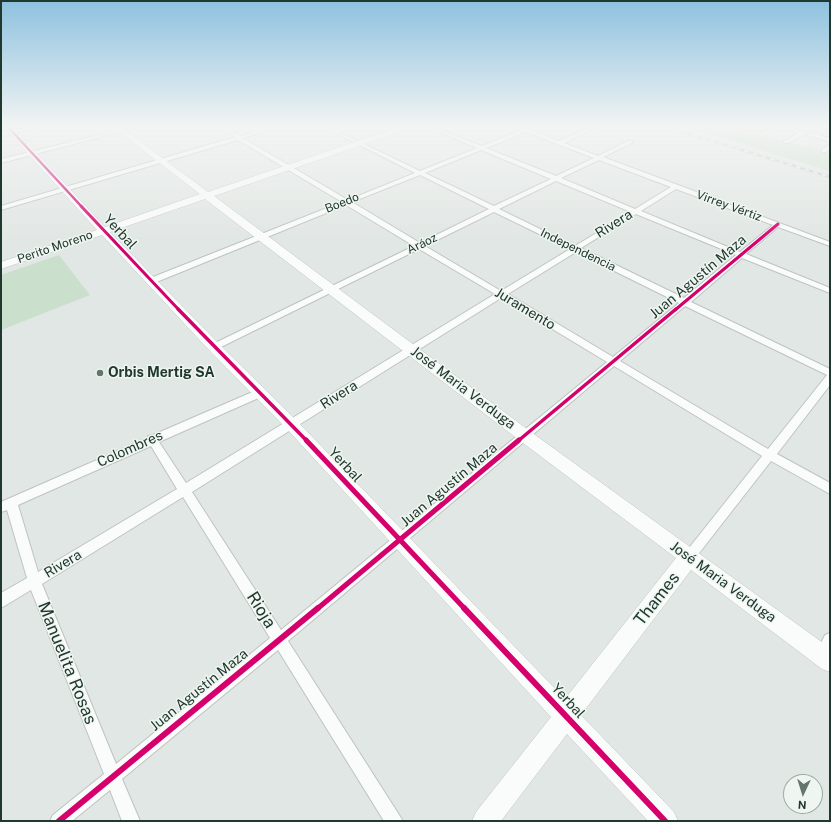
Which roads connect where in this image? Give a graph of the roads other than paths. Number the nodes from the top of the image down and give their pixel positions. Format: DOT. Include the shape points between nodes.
graph roads {
  1 [pos="43,165"];
  2 [pos="144,165"];
  3 [pos="169,165"];
  4 [pos="286,165"];
  5 [pos="294,165"];
  6 [pos="403,165"];
  7 [pos="437,165"];
  8 [pos="525,165"];
  9 [pos="583,165"];
  10 [pos="619,165"];
  11 [pos="289,167"];
  12 [pos="418,173"];
  13 [pos="556,178"];
  14 [pos="675,186"];
  15 [pos="64,189"];
  16 [pos="208,195"];
  17 [pos="346,202"];
  18 [pos="1,208"];
  19 [pos="493,209"];
  20 [pos="636,211"];
  21 [pos="778,224"];
  22 [pos="104,230"];
  23 [pos="262,236"];
  24 [pos="830,244"];
  25 [pos="420,246"];
  26 [pos="574,249"];
  27 [pos="742,255"];
  28 [pos="1,266"];
  29 [pos="151,281"];
  30 [pos="333,289"];
  31 [pos="830,291"];
  32 [pos="501,294"];
  33 [pos="684,302"];
  34 [pos="214,347"];
  35 [pos="411,350"];
  36 [pos="614,362"];
  37 [pos="830,373"];
  38 [pos="830,378"];
  39 [pos="260,393"];
  40 [pos="291,424"];
  41 [pos="525,436"];
  42 [pos="152,439"];
  43 [pos="770,455"];
  44 [pos="830,489"];
  45 [pos="185,490"];
  46 [pos="6,504"];
  47 [pos="400,540"];
  48 [pos="690,557"];
  49 [pos="34,582"];
  50 [pos="1,601"];
  51 [pos="279,639"];
  52 [pos="827,652"];
  53 [pos="566,715"];
  54 [pos="112,776"];
  55 [pos="59,821"];
  56 [pos="131,821"];
  57 [pos="394,821"];
  58 [pos="485,821"];
  59 [pos="665,821"];
  1 -- 15 [label="street, Yerbal"];
  2 -- 15 [label="street"];
  3 -- 16 [label="street, José Maria Verduga"];
  4 -- 11 [label="street, Juramento"];
  5 -- 11 [label="street, Perito Moreno"];
  6 -- 12 [label="street, Independencia"];
  7 -- 12 [label="street, Boedo"];
  8 -- 13 [label="street"];
  9 -- 13 [label="street, Aráoz"];
  10 -- 14 [label="street, Virrey Vértiz"];
  11 -- 16 [label="street, Perito Moreno"];
  11 -- 17 [label="street, Juramento"];
  12 -- 17 [label="street, Boedo"];
  12 -- 19 [label="street, Independencia"];
  13 -- 19 [label="street, Aráoz"];
  13 -- 20 [label="street"];
  14 -- 20 [label="street, Rivera"];
  14 -- 21 [label="street, Virrey Vértiz"];
  15 -- 18 [label="street"];
  15 -- 22 [label="street, Yerbal"];
  16 -- 22 [label="street, Perito Moreno"];
  16 -- 23 [label="street, José Maria Verduga"];
  17 -- 23 [label="street, Boedo"];
  17 -- 25 [label="street, Juramento"];
  19 -- 25 [label="street, Aráoz"];
  19 -- 26 [label="street, Independencia"];
  20 -- 26 [label="street, Rivera"];
  20 -- 27 [label="street"];
  21 -- 24 [label="street, Virrey Vértiz"];
  21 -- 27 [label="street, Juan Agustín Maza"];
  22 -- 28 [label="street, Perito Moreno"];
  22 -- 29 [label="street, Yerbal"];
  23 -- 29 [label="street, Boedo"];
  23 -- 30 [label="street, José Maria Verduga"];
  25 -- 30 [label="street, Aráoz"];
  25 -- 32 [label="street, Juramento"];
  26 -- 32 [label="street, Rivera"];
  26 -- 33 [label="street, Independencia"];
  27 -- 31 [label="street"];
  27 -- 33 [label="street, Juan Agustín Maza"];
  29 -- 34 [label="street, Yerbal"];
  30 -- 34 [label="street, Aráoz"];
  30 -- 35 [label="street, José Maria Verduga"];
  32 -- 35 [label="street, Rivera"];
  32 -- 36 [label="street, Juramento"];
  33 -- 36 [label="street, Juan Agustín Maza"];
  33 -- 37 [label="street, Independencia"];
  34 -- 39 [label="street, Yerbal"];
  35 -- 40 [label="street, Rivera"];
  35 -- 41 [label="street, José Maria Verduga"];
  36 -- 41 [label="street, Juan Agustín Maza"];
  36 -- 43 [label="street, Juramento"];
  38 -- 43 [label="street, Thames"];
  39 -- 40 [label="street, Yerbal"];
  39 -- 42 [label="street, Colombres"];
  40 -- 45 [label="street, Rivera"];
  40 -- 47 [label="street, Yerbal"];
  41 -- 47 [label="street, Juan Agustín Maza"];
  41 -- 48 [label="street, José Maria Verduga"];
  42 -- 45 [label="street, Rioja"];
  42 -- 46 [label="street, Colombres"];
  43 -- 44 [label="street, Juramento"];
  43 -- 48 [label="street, Thames"];
  45 -- 49 [label="street, Rivera"];
  45 -- 51 [label="street, Rioja"];
  46 -- 49 [label="street, Manuelita Rosas"];
  47 -- 51 [label="street, Juan Agustín Maza"];
  47 -- 53 [label="street, Yerbal"];
  48 -- 52 [label="street, José Maria Verduga"];
  48 -- 53 [label="street, Thames"];
  49 -- 50 [label="street, Rivera"];
  49 -- 54 [label="street, Manuelita Rosas"];
  51 -- 54 [label="street, Juan Agustín Maza"];
  51 -- 57 [label="street, Rioja"];
  53 -- 58 [label="street, Thames"];
  53 -- 59 [label="street, Yerbal"];
  54 -- 55 [label="street, Juan Agustín Maza"];
  54 -- 56 [label="street, Manuelita Rosas"];
}
